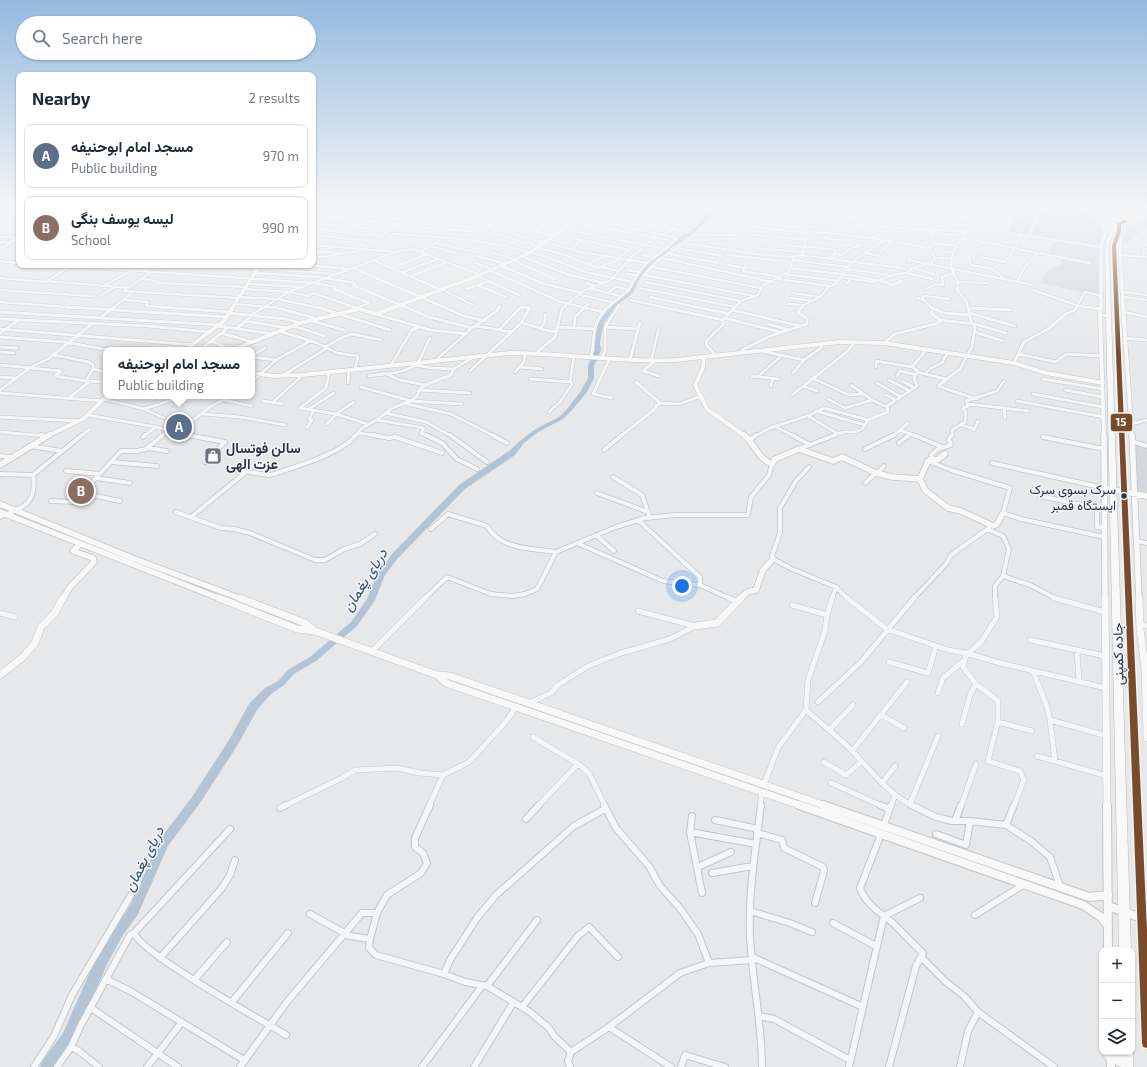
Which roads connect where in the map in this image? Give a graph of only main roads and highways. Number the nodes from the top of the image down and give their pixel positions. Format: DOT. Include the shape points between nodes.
graph roads {
  1 [pos="1108,256"];
  2 [pos="1114,256"];
  3 [pos="1100,312"];
  4 [pos="1109,316"];
  5 [pos="1145,919"];
  6 [pos="1125,947"];
  7 [pos="1147,1043"];
  8 [pos="1111,1058"];
  9 [pos="1127,1060"];
  1 -- 4 [label="highway, جاده کمپنی"];
  2 -- 5 [label="highway, جاده کمپنی"];
  3 -- 4 [label="highway"];
  4 -- 6 [label="highway, جاده کمپنی"];
  5 -- 7 [label="highway, جاده کمپنی"];
  8 -- 9 [label="highway"];
}
